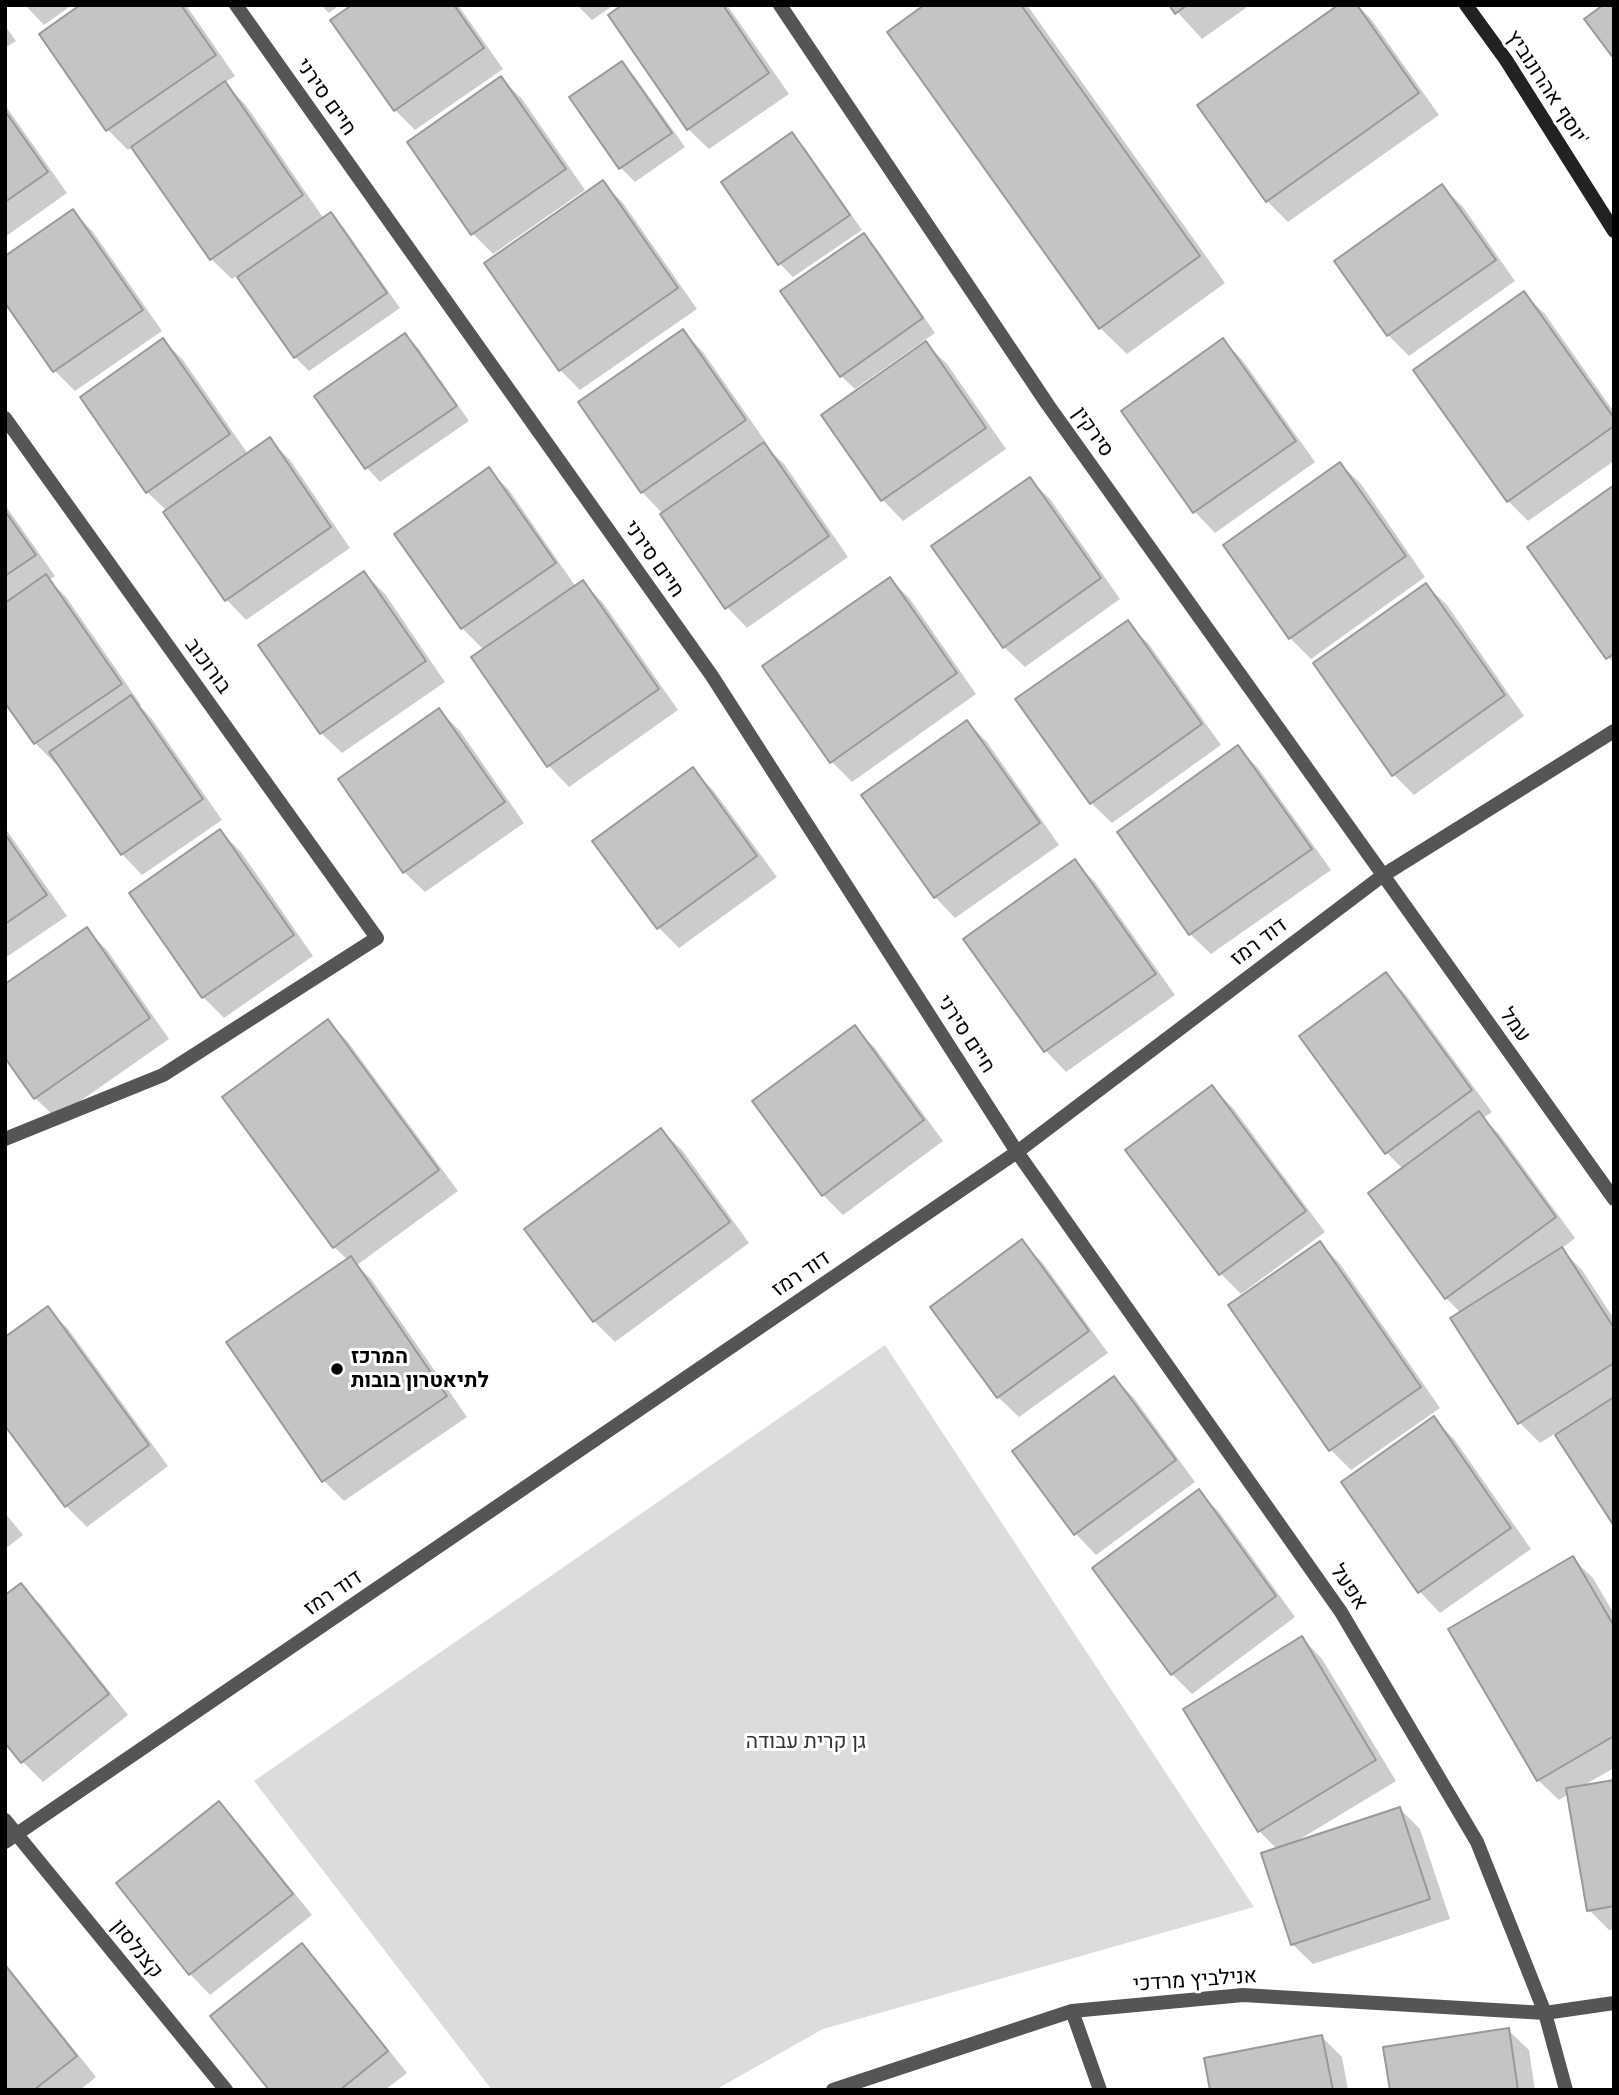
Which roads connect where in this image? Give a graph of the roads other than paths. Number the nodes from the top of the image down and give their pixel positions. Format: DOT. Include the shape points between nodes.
graph roads {
  1 [pos="236,5"];
  2 [pos="780,5"];
  3 [pos="1466,5"];
  4 [pos="1614,231"];
  5 [pos="5,418"];
  6 [pos="1614,731"];
  7 [pos="1382,876"];
  8 [pos="5,1139"];
  9 [pos="1017,1152"];
  10 [pos="1614,1199"];
  11 [pos="5,1819"];
  12 [pos="11,1838"];
  13 [pos="1614,2003"];
  14 [pos="1072,2011"];
  15 [pos="1545,2013"];
  16 [pos="226,2090"];
  17 [pos="834,2090"];
  18 [pos="1100,2090"];
  19 [pos="1566,2090"];
  1 -- 9 [label="street, חיים סירני" via="712,676"];
  2 -- 7 [label="street, סירקין" via="1048,405"];
  3 -- 4 [label="street, יוסף אהרונוביץ'"];
  5 -- 8 [label="street, בורוכוב" via="377,938 163,1075"];
  6 -- 7 [label="street, דוד רמז"];
  7 -- 9 [label="street, דוד רמז"];
  7 -- 10 [label="street, עמל"];
  9 -- 12 [label="street, דוד רמז"];
  9 -- 15 [label="street, אפעל" via="1342,1612 1477,1842"];
  11 -- 12 [label="street, קצנלסון"];
  12 -- 16 [label="street, קצנלסון"];
  13 -- 15 [label="street, אנילביץ מרדכי"];
  14 -- 15 [label="street, אנילביץ מרדכי" via="1243,1994"];
  14 -- 17 [label="street, אנילביץ מרדכי"];
  14 -- 18 [label="street"];
  15 -- 19 [label="street, אפעל"];
}
